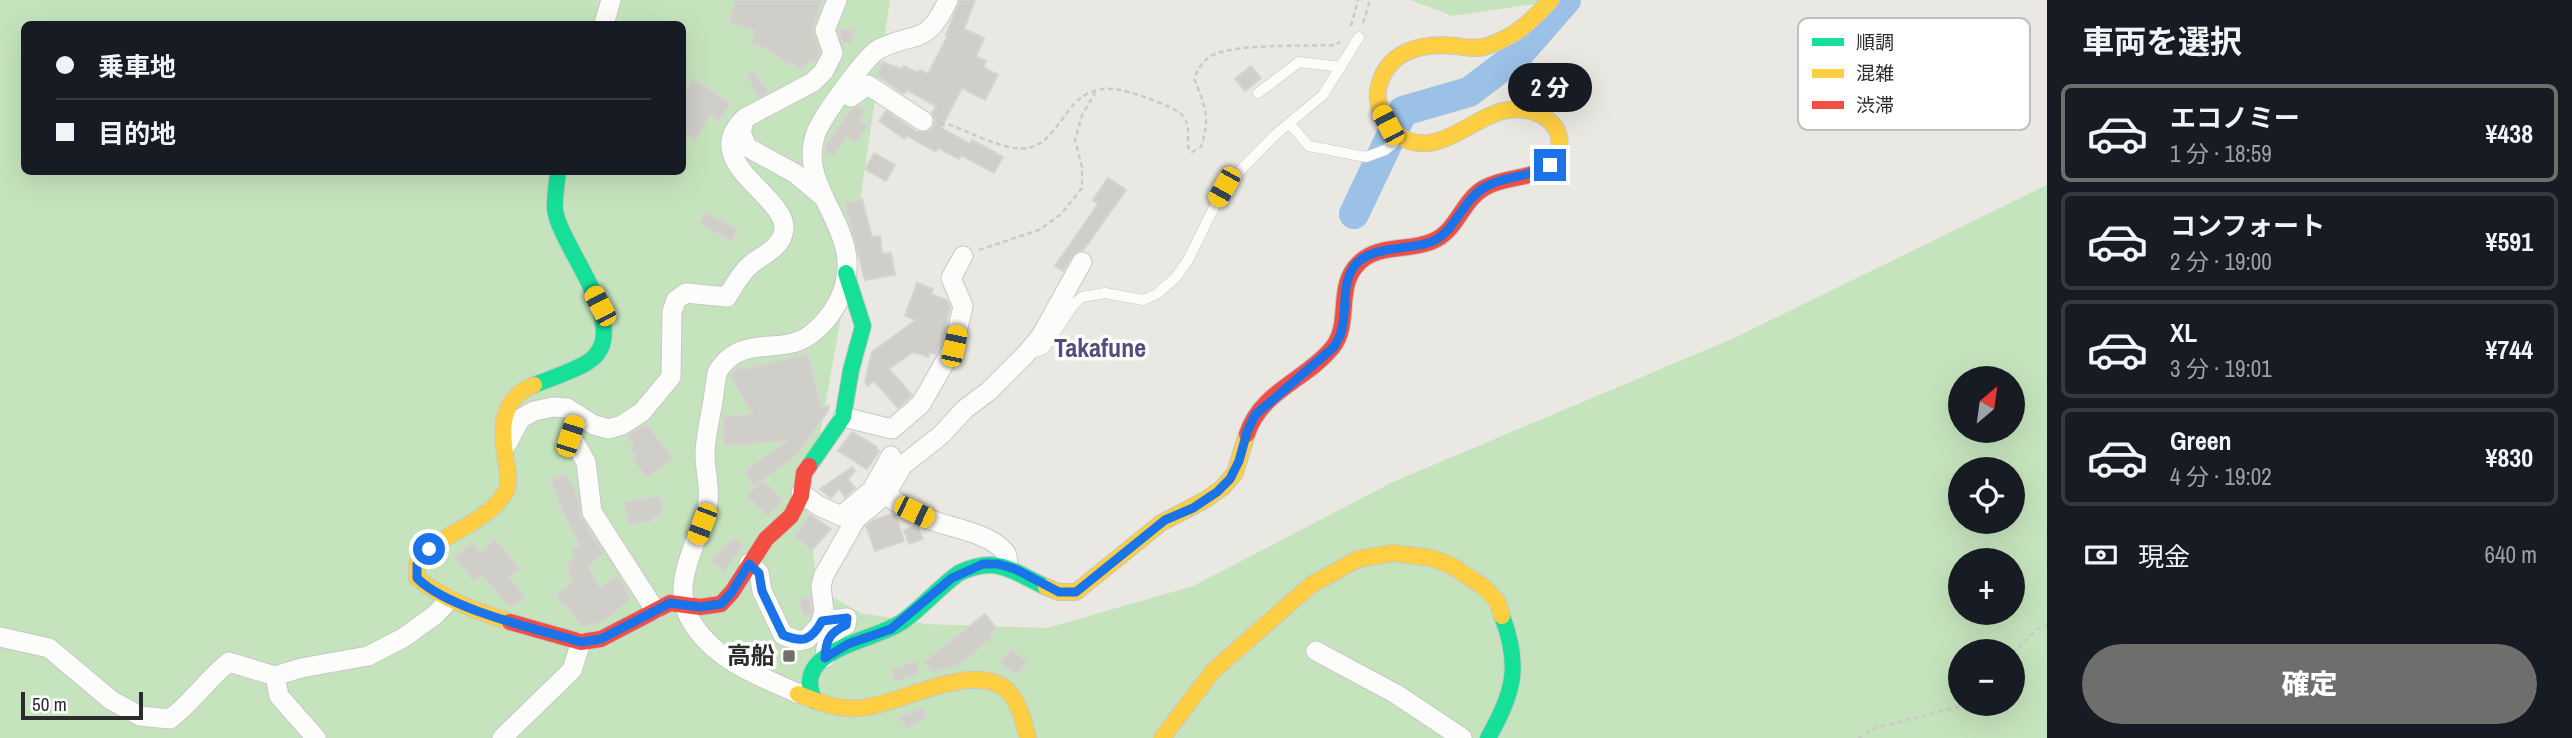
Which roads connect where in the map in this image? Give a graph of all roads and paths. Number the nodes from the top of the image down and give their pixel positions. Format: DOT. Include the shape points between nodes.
graph roads {
  1 [pos="611,0"];
  2 [pos="837,0"];
  3 [pos="948,0"];
  4 [pos="1358,0"];
  5 [pos="1370,0"];
  6 [pos="1551,0"];
  7 [pos="605,21"];
  8 [pos="1359,37"];
  9 [pos="1341,67"];
  10 [pos="844,90"];
  11 [pos="1096,90"];
  12 [pos="1258,93"];
  13 [pos="746,118"];
  14 [pos="923,121"];
  15 [pos="1289,123"];
  16 [pos="1401,137"];
  17 [pos="558,175"];
  18 [pos="825,199"];
  19 [pos="963,257"];
  20 [pos="1082,262"];
  21 [pos="846,274"];
  22 [pos="1025,355"];
  23 [pos="577,416"];
  24 [pos="843,417"];
  25 [pos="505,452"];
  26 [pos="891,456"];
  27 [pos="801,493"];
  28 [pos="886,494"];
  29 [pos="749,564"];
  30 [pos="1007,566"];
  31 [pos="449,600"];
  32 [pos="684,604"];
  33 [pos="655,610"];
  34 [pos="822,621"];
  35 [pos="2047,625"];
  36 [pos="0,637"];
  37 [pos="2025,641"];
  38 [pos="581,642"];
  39 [pos="1316,651"];
  40 [pos="825,658"];
  41 [pos="810,676"];
  42 [pos="275,677"];
  43 [pos="799,694"];
  44 [pos="1948,710"];
  45 [pos="317,738"];
  46 [pos="502,738"];
  47 [pos="1028,738"];
  48 [pos="1162,738"];
  49 [pos="1462,738"];
  50 [pos="1488,738"];
  51 [pos="1858,738"];
  1 -- 7 [label="street"];
  2 -- 13 [label="street" via="825,30 833,53 824,71 814,82"];
  3 -- 10 [label="street" via="924,35 876,51"];
  4 -- 11 [label="path" via="1348,37 1335,45 1245,49 1215,54 1202,63 1194,78 1207,112 1206,132 1201,147 1192,152 1182,114 1115,89"];
  5 -- 8 [label="path"];
  6 -- 16 [label="street" via="1526,27 1480,48 1424,46 1405,50 1391,62 1377,90 1388,125"];
  8 -- 9 [label="lane"];
  9 -- 12 [label="lane" via="1299,62"];
  9 -- 15 [label="lane" via="1323,95"];
  10 -- 14 [label="street" via="851,96 868,85"];
  10 -- 18 [label="street" via="814,137 813,171"];
  11 -- 14 [label="path" via="1082,97 1049,136 1029,148 1012,148 950,125"];
  11 -- 19 [label="path" via="1075,140 1082,188 1060,215 1039,230"];
  13 -- 18 [label="street" via="741,132 747,147 796,174"];
  13 -- 23 [label="street" via="736,126 734,159 782,218 784,233 776,246 748,266 727,297 686,293 676,300 671,377 642,412 608,429"];
  15 -- 16 [label="lane" via="1310,146 1366,157"];
  15 -- 22 [label="lane" via="1224,187 1188,260 1157,294 1143,300 1105,293 1082,297 1044,349"];
  16 -- 30 [label="street" via="1433,143 1500,110 1517,107 1548,118 1557,128 1559,141 1558,155 1550,165 1538,173 1483,188 1437,239 1375,253 1356,264 1348,279 1342,332 1334,347 1255,415 1239,461 1217,492 1165,520 1076,592 1059,592"];
  17 -- 25 [label="street" via="555,209 564,237 600,306 606,331 590,362 525,389 509,403 502,432"];
  18 -- 21 [label="street" via="842,233"];
  19 -- 24 [label="street" via="951,278 962,306 954,346 921,404 891,429"];
  20 -- 22 [label="street" via="1041,336"];
  21 -- 24 [label="street" via="863,326"];
  21 -- 32 [label="street" via="835,306 812,333 797,342 741,350 717,371 705,454 708,501 683,582"];
  22 -- 28 [label="street" via="903,466"];
  23 -- 25 [label="street" via="567,408 534,411 520,419"];
  23 -- 33 [label="street" via="570,436 586,462 592,512"];
  24 -- 27 [label="street" via="804,473"];
  25 -- 31 [label="street" via="509,487 498,505 429,549 417,564 417,578"];
  26 -- 27 [label="street" via="872,490 841,516"];
  27 -- 29 [label="street" via="791,516 766,539"];
  28 -- 30 [label="street" via="898,505 975,533 1004,550"];
  28 -- 34 [label="street" via="856,519 827,568 821,586"];
  29 -- 32 [label="street" via="721,604"];
  29 -- 34 [label="street" via="759,573 762,591 783,635 807,639"];
  30 -- 40 [label="street" via="969,568 891,629 848,644"];
  31 -- 38 [label="street"];
  31 -- 42 [label="street" via="403,638 368,656"];
  32 -- 33 [label="street" via="670,603"];
  32 -- 43 [label="street" via="699,632 718,652"];
  33 -- 38 [label="street" via="601,639"];
  34 -- 40 [label="street" via="847,618 846,625 825,642"];
  35 -- 37 [label="path"];
  36 -- 42 [label="street" via="49,648 111,701 152,718 170,719 188,706 212,675 229,662"];
  38 -- 46 [label="street" via="572,670"];
  39 -- 49 [label="street" via="1395,694"];
  40 -- 41 [label="street"];
  41 -- 43 [label="street"];
  42 -- 45 [label="street" via="279,696"];
  43 -- 47 [label="street" via="849,710 963,680 988,680 1009,690 1019,704"];
  44 -- 51 [label="path" via="1875,728"];
  48 -- 50 [label="street" via="1213,671 1311,585 1358,559 1394,553 1452,566 1497,601 1510,636 1513,683 1506,707"];
}
